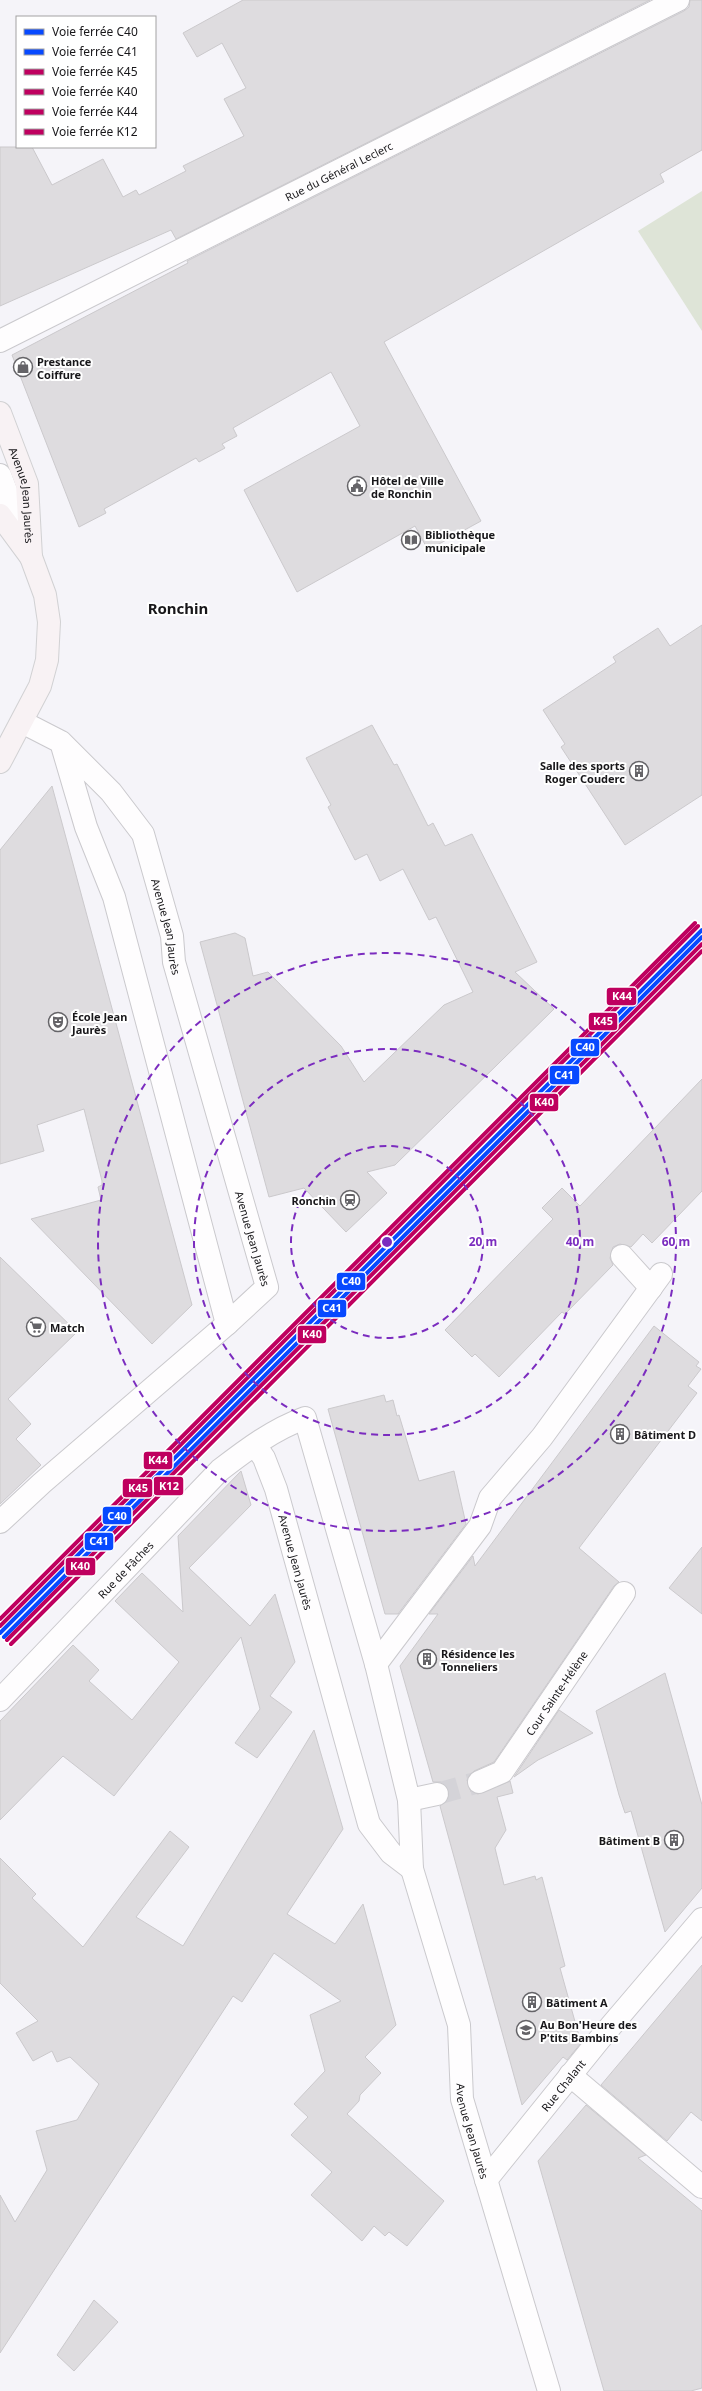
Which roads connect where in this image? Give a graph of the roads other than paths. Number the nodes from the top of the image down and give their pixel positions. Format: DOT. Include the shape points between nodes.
graph roads {
  1 [pos="678,0"];
  2 [pos="0,341"];
  3 [pos="0,413"];
  4 [pos="0,475"];
  5 [pos="0,515"];
  6 [pos="31,557"];
  7 [pos="22,722"];
  8 [pos="61,742"];
  9 [pos="0,762"];
  10 [pos="622,1256"];
  11 [pos="227,1324"];
  12 [pos="255,1445"];
  13 [pos="0,1522"];
  14 [pos="624,1593"];
  15 [pos="376,1664"];
  16 [pos="0,1700"];
  17 [pos="479,1782"];
  18 [pos="437,1794"];
  19 [pos="408,1807"];
  20 [pos="412,1869"];
  21 [pos="702,1919"];
  22 [pos="570,2075"];
  23 [pos="486,2180"];
  24 [pos="702,2187"];
  25 [pos="549,2391"];
  1 -- 2 [label="street, Rue du Général Leclerc"];
  3 -- 6 [label="main road, Avenue Jean Jaurès" via="27,484"];
  4 -- 6 [label="street"];
  5 -- 6 [label="main road, Avenue Jean Jaurès"];
  6 -- 7 [label="main road, Avenue Jean Jaurès" via="48,609 49,636 42,680"];
  7 -- 8 [label="street, Avenue Jean Jaurès"];
  7 -- 9 [label="main road"];
  8 -- 11 [label="street" via="86,827 114,897"];
  8 -- 11 [label="street, Avenue Jean Jaurès" via="111,792 143,834 172,936 174,962 267,1287"];
  10 -- 15 [label="street" via="656,1281 542,1437 490,1498 480,1526"];
  11 -- 13 [label="street"];
  12 -- 15 [label="street, Avenue Jean Jaurès" via="305,1418"];
  12 -- 16 [label="street, Rue de Fâches" via="220,1470"];
  12 -- 20 [label="street, Avenue Jean Jaurès" via="264,1458 276,1489 369,1824 392,1853"];
  14 -- 17 [label="street, Cour Sainte-Hélène" via="502,1772"];
  15 -- 19 [label="street, Avenue Jean Jaurès"];
  18 -- 19 [label="street"];
  19 -- 20 [label="street, Avenue Jean Jaurès"];
  20 -- 23 [label="street, Avenue Jean Jaurès" via="459,2025 461,2093"];
  21 -- 22 [label="street, Rue Chalant"];
  22 -- 23 [label="street, Rue Chalant"];
  22 -- 24 [label="street"];
  23 -- 25 [label="street, Avenue Jean Jaurès"];
}
